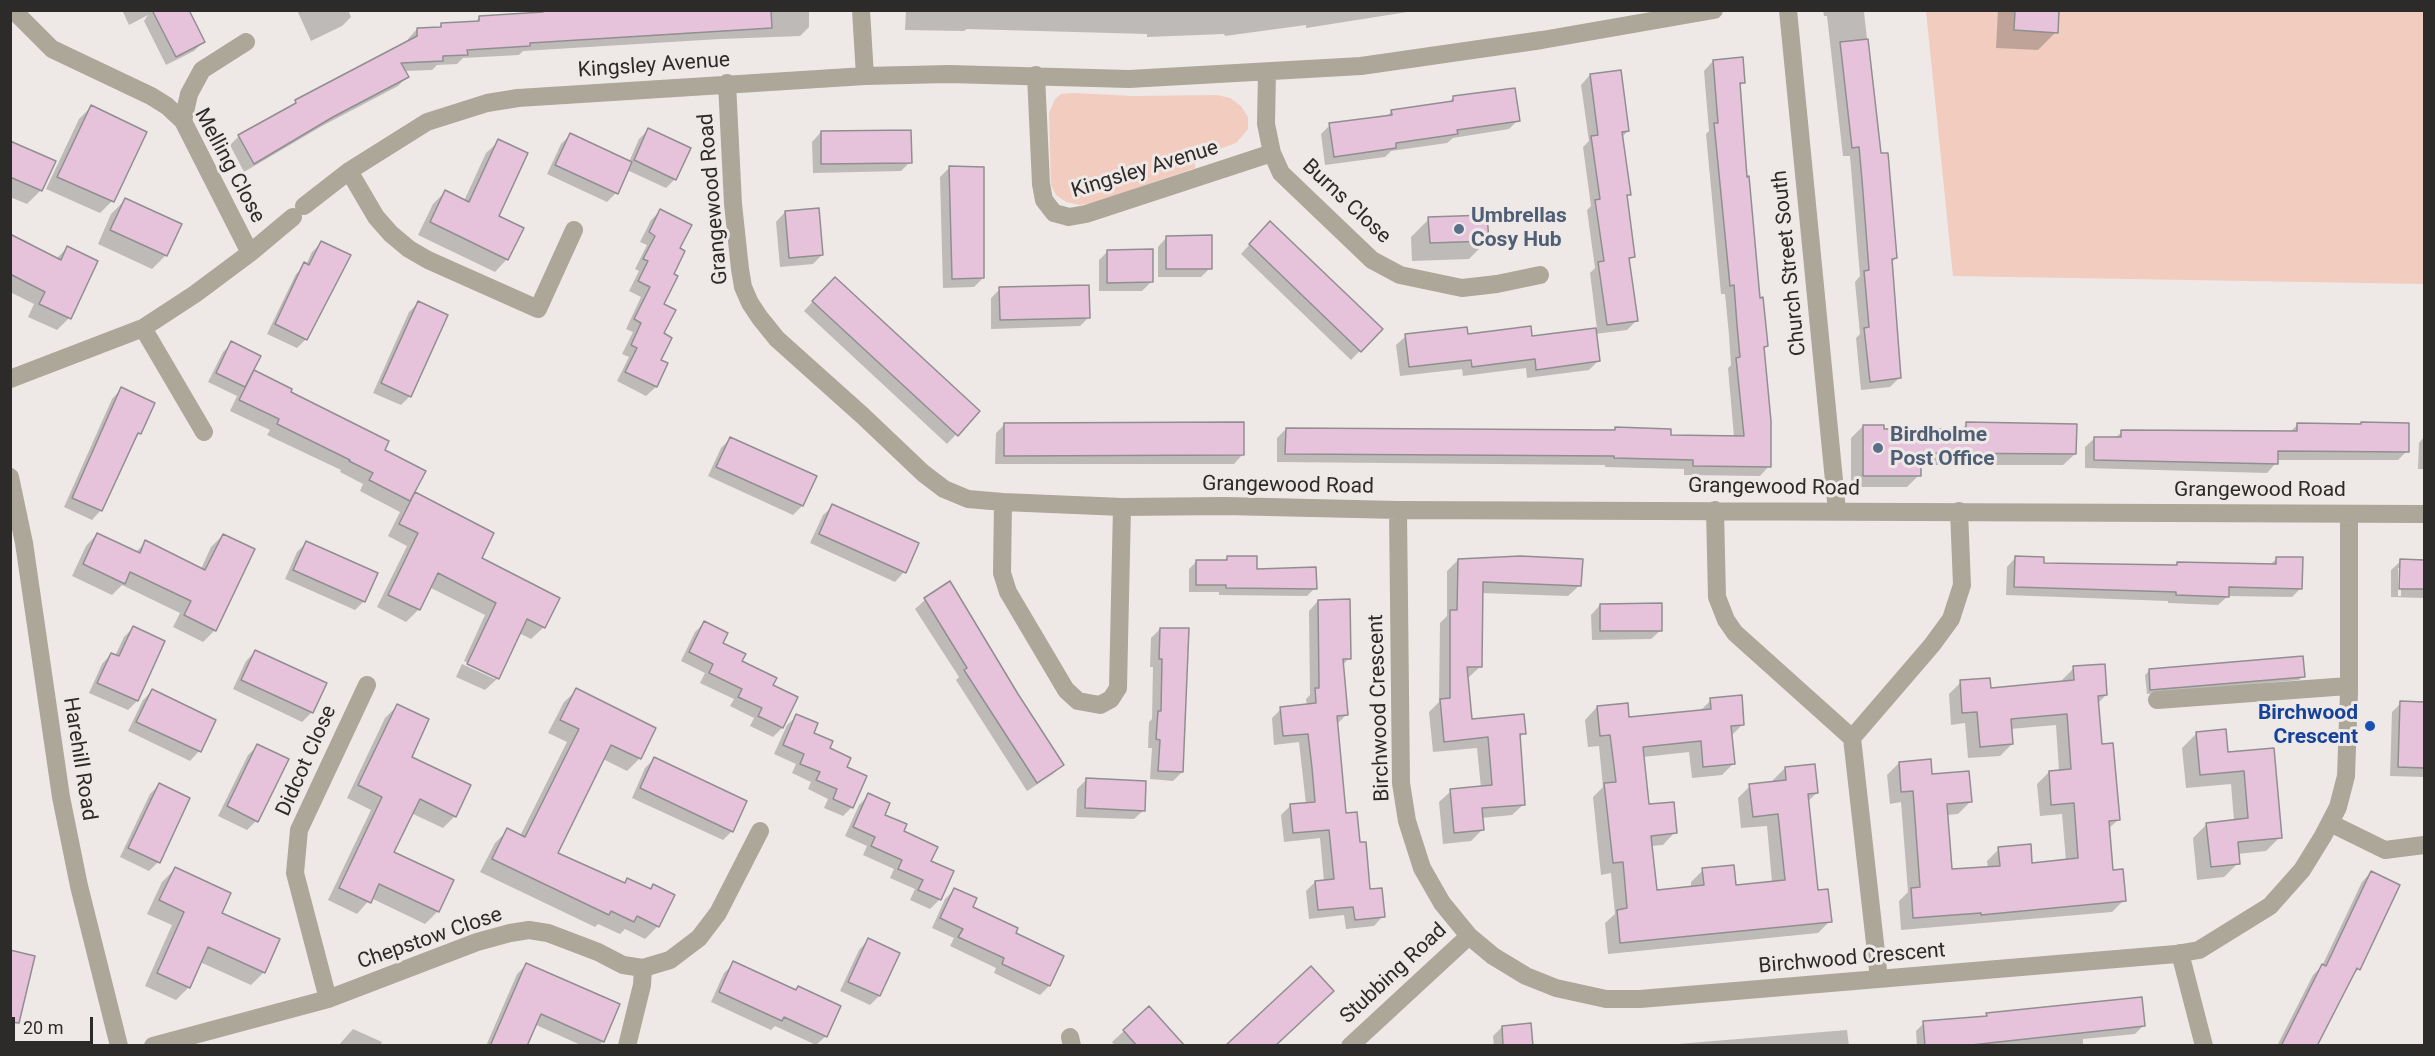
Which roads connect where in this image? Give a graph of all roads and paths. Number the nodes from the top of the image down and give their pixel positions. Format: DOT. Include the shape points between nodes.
graph roads {
  1 [pos="13,10"];
  2 [pos="861,10"];
  3 [pos="1714,10"];
  4 [pos="1788,10"];
  5 [pos="246,42"];
  6 [pos="1267,73"];
  7 [pos="1036,75"];
  8 [pos="865,76"];
  9 [pos="727,83"];
  10 [pos="183,121"];
  11 [pos="1272,153"];
  12 [pos="348,171"];
  13 [pos="574,230"];
  14 [pos="250,253"];
  15 [pos="1540,275"];
  16 [pos="144,328"];
  17 [pos="10,379"];
  18 [pos="204,432"];
  19 [pos="10,477"];
  20 [pos="1003,502"];
  21 [pos="1122,507"];
  22 [pos="1398,510"];
  23 [pos="1715,510"];
  24 [pos="1837,511"];
  25 [pos="1959,511"];
  26 [pos="2349,514"];
  27 [pos="2424,514"];
  28 [pos="367,685"];
  29 [pos="2348,686"];
  30 [pos="2157,700"];
  31 [pos="1852,738"];
  32 [pos="2330,823"];
  33 [pos="760,831"];
  34 [pos="2424,845"];
  35 [pos="1469,936"];
  36 [pos="2180,953"];
  37 [pos="643,968"];
  38 [pos="1878,979"];
  39 [pos="328,999"];
  40 [pos="119,1046"];
  41 [pos="153,1046"];
  42 [pos="627,1046"];
  43 [pos="1350,1046"];
  44 [pos="2204,1046"];
  1 -- 10 [label="street, Melling Close" via="52,49 151,96"];
  2 -- 8 [label="street"];
  3 -- 6 [label="street, Kingsley Avenue" via="1361,66"];
  4 -- 24 [label="street, Church Street South"];
  5 -- 10 [label="street" via="202,70 189,94"];
  6 -- 7 [label="street, Kingsley Avenue" via="1129,79"];
  6 -- 11 [label="street" via="1266,124"];
  7 -- 8 [label="street, Kingsley Avenue"];
  7 -- 11 [label="street, Kingsley Avenue" via="1041,184 1044,200 1054,213 1069,217 1086,214"];
  8 -- 9 [label="street, Kingsley Avenue"];
  9 -- 12 [label="street, Kingsley Avenue" via="486,103 428,122"];
  9 -- 20 [label="street, Grangewood Road" via="740,269 743,287 760,318 777,339 944,489 968,499"];
  10 -- 14 [label="street, Melling Close"];
  11 -- 15 [label="street, Burns Close" via="1281,173 1371,260 1400,275 1462,288"];
  12 -- 13 [label="street" via="376,217 409,249 538,309"];
  12 -- 14 [label="street, Kingsley Avenue"];
  14 -- 16 [label="street, Kingsley Avenue"];
  16 -- 17 [label="street, Kingsley Avenue"];
  16 -- 18 [label="street"];
  19 -- 40 [label="street, Harehill Road" via="24,543 60,797"];
  20 -- 21 [label="street, Grangewood Road"];
  20 -- 21 [label="street" via="1002,573 1008,592 1066,690 1089,705 1111,699 1118,688"];
  21 -- 22 [label="street, Grangewood Road"];
  22 -- 23 [label="street, Grangewood Road"];
  22 -- 35 [label="street, Birchwood Crescent" via="1401,783 1407,821 1422,868 1442,903"];
  23 -- 24 [label="street, Grangewood Road"];
  23 -- 31 [label="street" via="1717,597 1726,620 1735,633"];
  24 -- 25 [label="street, Grangewood Road"];
  25 -- 26 [label="street, Grangewood Road"];
  25 -- 31 [label="street" via="1962,585 1951,619"];
  26 -- 27 [label="street, Grangewood Road"];
  26 -- 29 [label="street, Birchwood Crescent"];
  28 -- 39 [label="street, Didcot Close" via="299,830 295,873"];
  29 -- 30 [label="street"];
  29 -- 32 [label="street, Birchwood Crescent" via="2346,776"];
  31 -- 38 [label="street"];
  32 -- 34 [label="street" via="2385,850"];
  32 -- 36 [label="street, Birchwood Crescent" via="2302,870 2270,906 2199,950"];
  33 -- 37 [label="street" via="718,912 699,938 670,960"];
  35 -- 38 [label="street, Birchwood Crescent" via="1526,976 1556,988 1606,999"];
  35 -- 43 [label="street, Stubbing Road"];
  36 -- 38 [label="street, Birchwood Crescent"];
  36 -- 44 [label="street"];
  37 -- 39 [label="street, Chepstow Close" via="623,964 548,933 529,930 477,942"];
  37 -- 42 [label="street"];
  39 -- 41 [label="street, Chepstow Close"];
}
